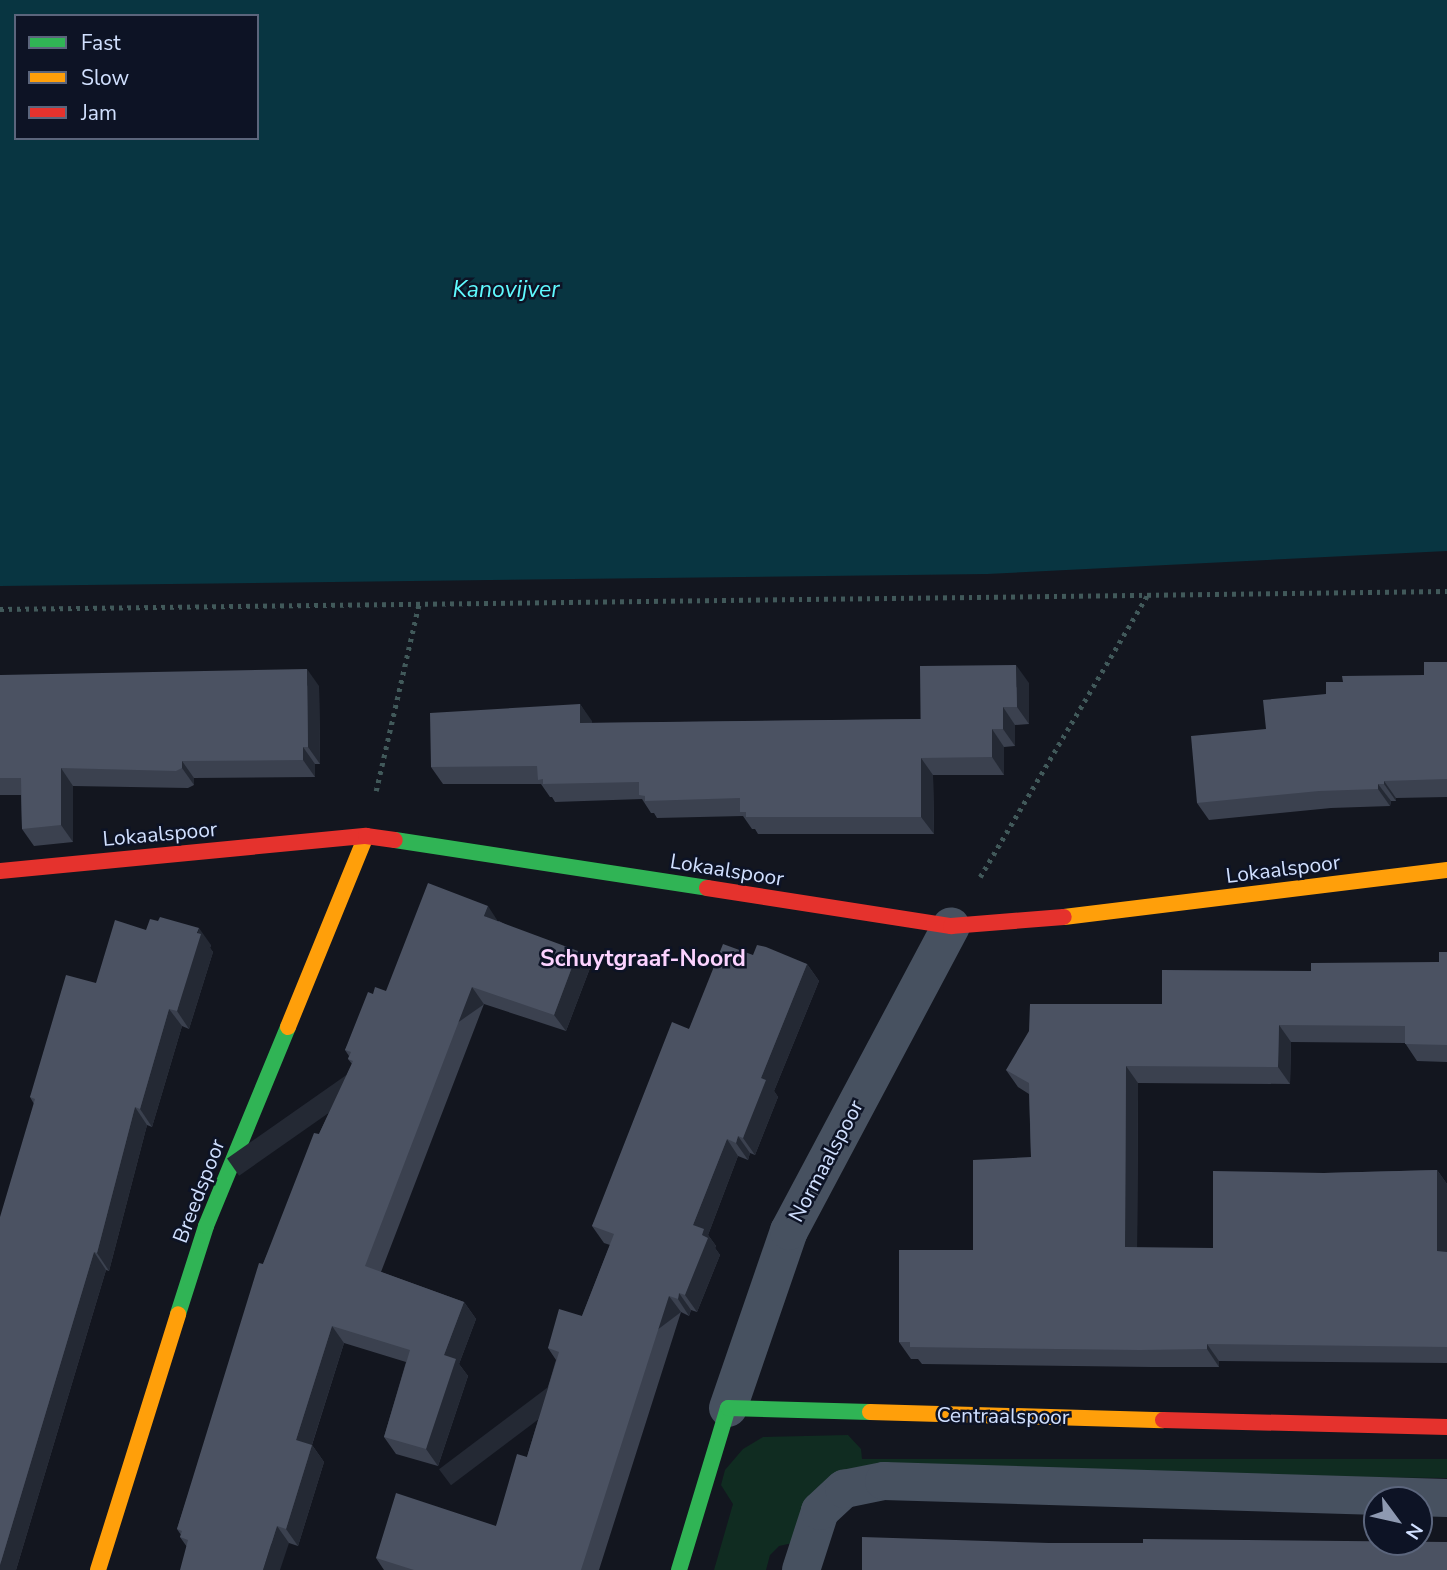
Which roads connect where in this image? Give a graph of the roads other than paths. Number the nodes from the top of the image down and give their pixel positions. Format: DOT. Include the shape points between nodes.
graph roads {
  1 [pos="366,836"];
  2 [pos="1447,870"];
  3 [pos="0,871"];
  4 [pos="951,926"];
  5 [pos="728,1408"];
  6 [pos="1447,1427"];
  7 [pos="1447,1498"];
  8 [pos="98,1570"];
  9 [pos="679,1570"];
  10 [pos="801,1570"];
  1 -- 3 [label="street, Lokaalspoor"];
  1 -- 4 [label="street, Lokaalspoor"];
  1 -- 8 [label="street, Breedspoor" via="206,1226"];
  2 -- 4 [label="street, Lokaalspoor" via="1021,922"];
  4 -- 5 [label="street, Normaalspoor" via="789,1231"];
  5 -- 6 [label="street, Centraalspoor"];
  5 -- 9 [label="street"];
  7 -- 10 [label="street" via="884,1481 844,1489 820,1511"];
}
